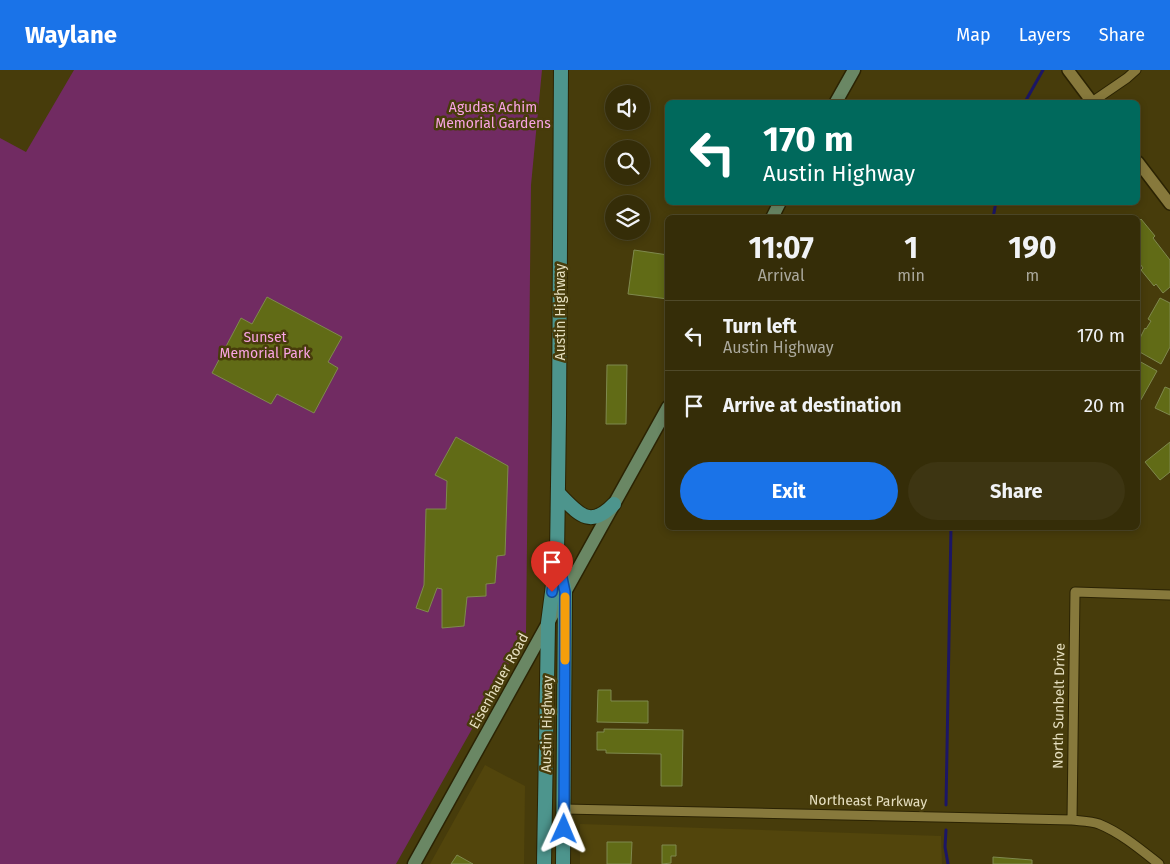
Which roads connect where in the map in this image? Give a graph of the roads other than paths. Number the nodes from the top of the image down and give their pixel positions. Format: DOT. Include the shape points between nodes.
graph roads {
  1 [pos="561,70"];
  2 [pos="854,70"];
  3 [pos="1068,70"];
  4 [pos="1136,70"];
  5 [pos="837,100"];
  6 [pos="1090,100"];
  7 [pos="1095,100"];
  8 [pos="1140,165"];
  9 [pos="1170,204"];
  10 [pos="665,413"];
  11 [pos="558,493"];
  12 [pos="614,504"];
  13 [pos="557,554"];
  14 [pos="565,592"];
  15 [pos="1170,595"];
  16 [pos="548,623"];
  17 [pos="564,809"];
  18 [pos="1072,820"];
  19 [pos="414,864"];
  20 [pos="544,864"];
  21 [pos="563,864"];
  22 [pos="1159,864"];
  1 -- 11 [label="main road, Austin Highway"];
  2 -- 5 [label="main road"];
  3 -- 6 [label="street"];
  4 -- 7 [label="street"];
  8 -- 9 [label="street"];
  10 -- 12 [label="main road, Eisenhauer Road"];
  11 -- 12 [label="main road" via="580,514 590,518 606,512"];
  11 -- 13 [label="main road, Austin Highway"];
  12 -- 14 [label="main road, Eisenhauer Road"];
  13 -- 14 [label="main road, Austin Highway"];
  13 -- 16 [label="main road, Austin Highway"];
  14 -- 16 [label="main road, Eisenhauer Road"];
  14 -- 17 [label="main road, Austin Highway"];
  15 -- 18 [label="street, North Sunbelt Drive" via="1075,592"];
  16 -- 19 [label="main road, Eisenhauer Road"];
  16 -- 20 [label="main road, Austin Highway"];
  17 -- 18 [label="street, Northeast Parkway"];
  17 -- 21 [label="main road, Austin Highway"];
  18 -- 22 [label="street, Northeast Parkway" via="1098,823"];
}
